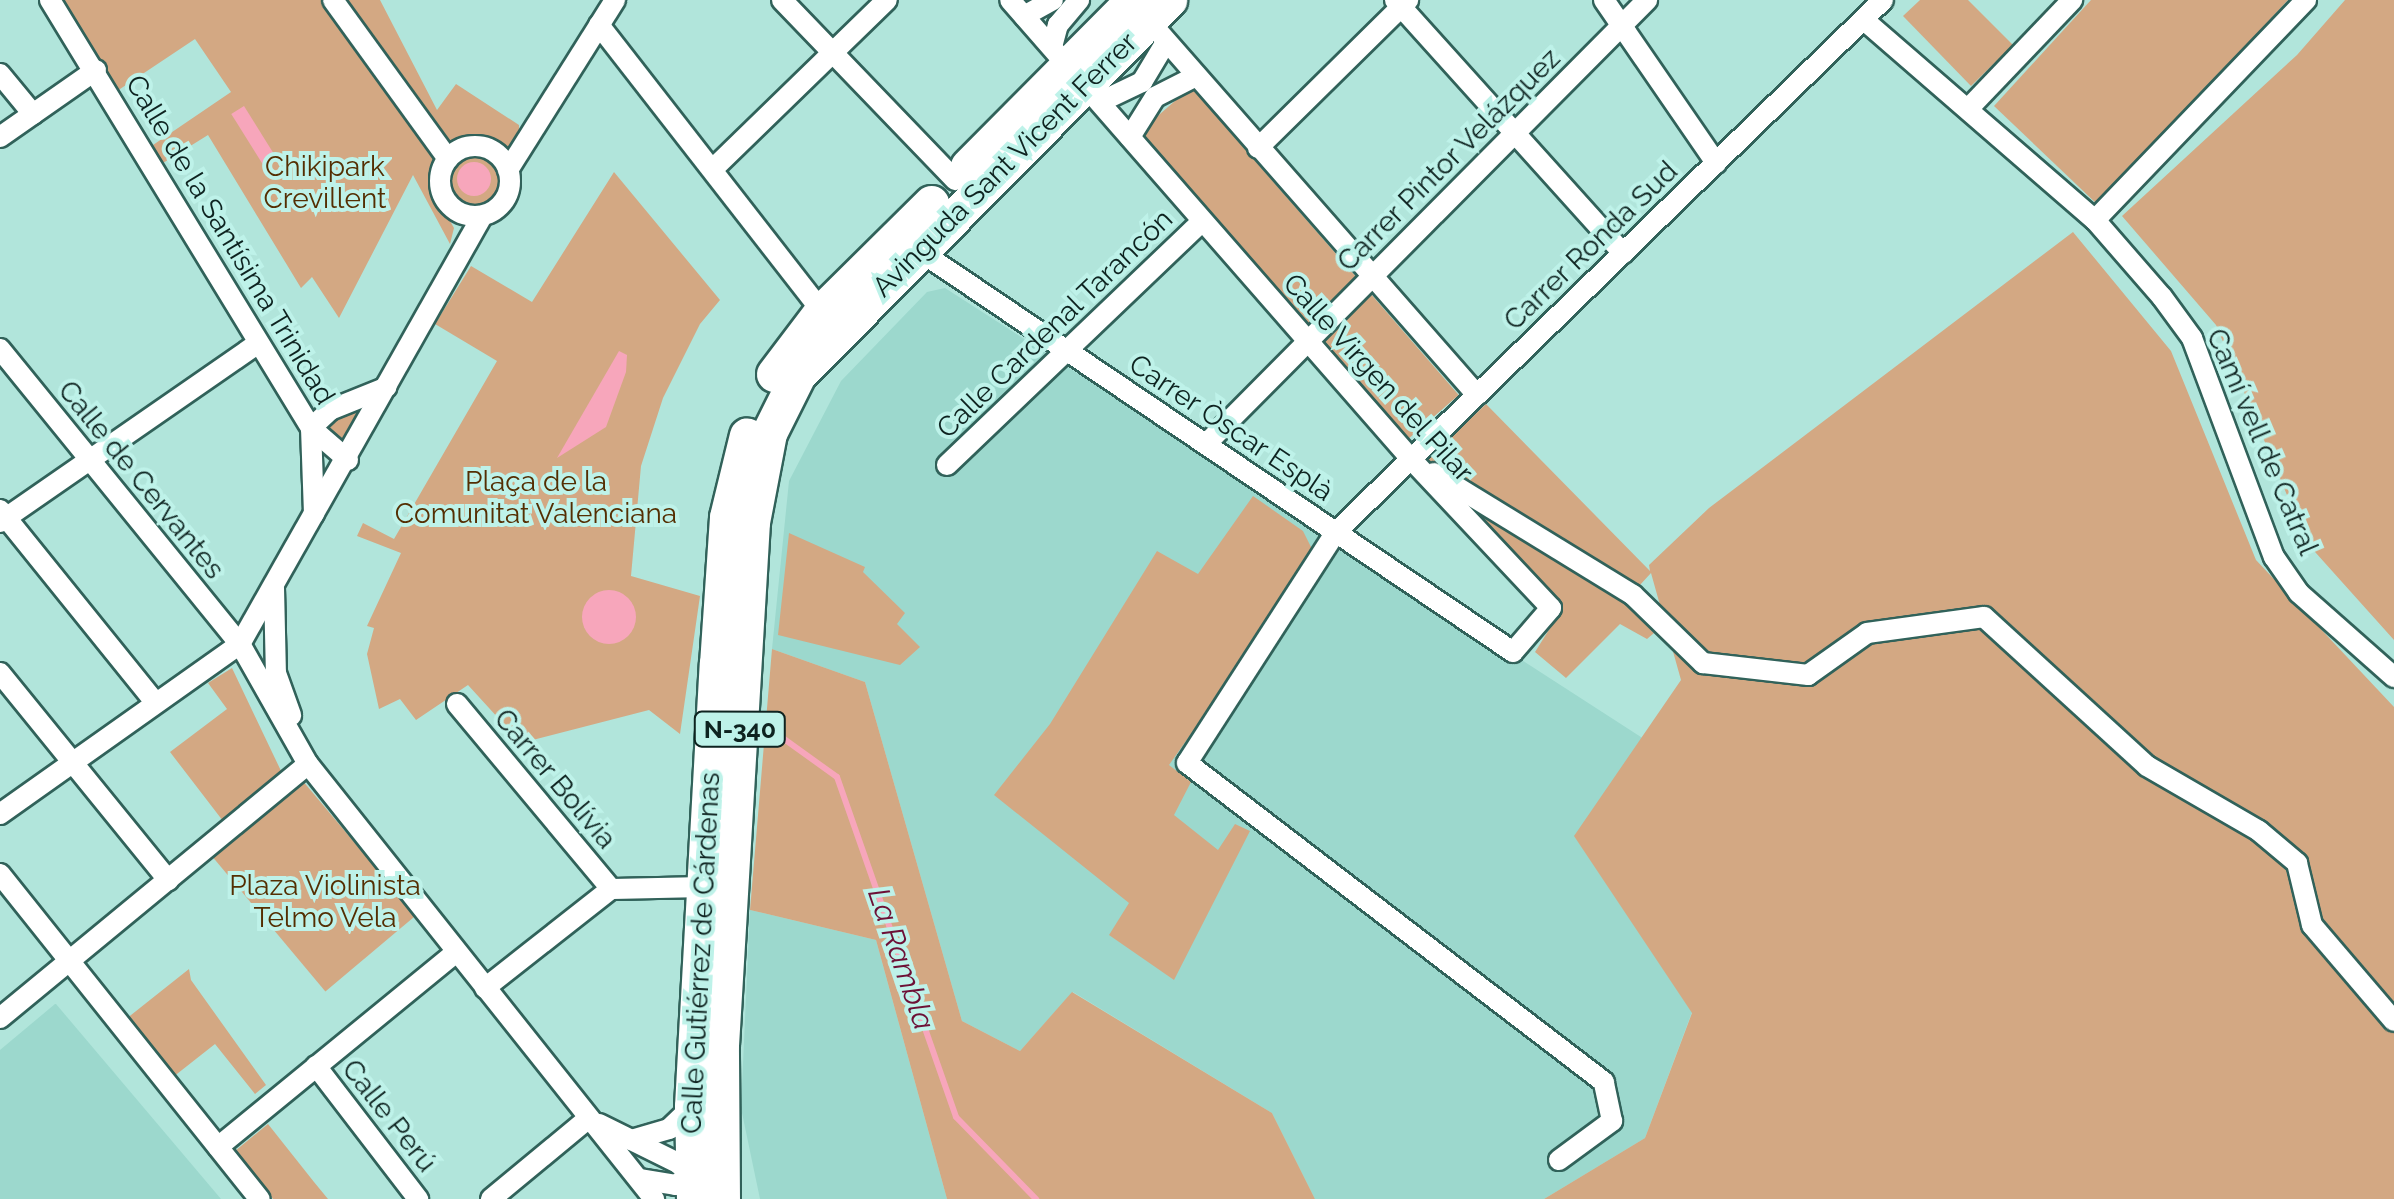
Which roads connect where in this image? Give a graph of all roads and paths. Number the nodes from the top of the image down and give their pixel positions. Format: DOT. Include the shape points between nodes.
graph roads {
  1 [pos="50,0"];
  2 [pos="333,0"];
  3 [pos="615,0"];
  4 [pos="782,0"];
  5 [pos="886,0"];
  6 [pos="1010,0"];
  7 [pos="1053,0"];
  8 [pos="1079,0"];
  9 [pos="1604,0"];
  10 [pos="1646,0"];
  11 [pos="1883,0"];
  12 [pos="2072,0"];
  13 [pos="2306,0"];
  14 [pos="1401,2"];
  15 [pos="1147,11"];
  16 [pos="1024,16"];
  17 [pos="1864,20"];
  18 [pos="1621,25"];
  19 [pos="599,26"];
  20 [pos="833,52"];
  21 [pos="96,70"];
  22 [pos="0,74"];
  23 [pos="1076,75"];
  24 [pos="1196,76"];
  25 [pos="1968,110"];
  26 [pos="33,114"];
  27 [pos="1130,136"];
  28 [pos="1513,136"];
  29 [pos="0,137"];
  30 [pos="1258,148"];
  31 [pos="448,159"];
  32 [pos="1716,163"];
  33 [pos="714,168"];
  34 [pos="508,170"];
  35 [pos="954,180"];
  36 [pos="482,216"];
  37 [pos="2095,220"];
  38 [pos="1201,222"];
  39 [pos="918,250"];
  40 [pos="1623,253"];
  41 [pos="1370,277"];
  42 [pos="831,322"];
  43 [pos="1308,340"];
  44 [pos="256,344"];
  45 [pos="0,349"];
  46 [pos="1066,350"];
  47 [pos="389,386"];
  48 [pos="1477,395"];
  49 [pos="311,428"];
  50 [pos="1206,444"];
  51 [pos="88,459"];
  52 [pos="1410,459"];
  53 [pos="348,460"];
  54 [pos="948,465"];
  55 [pos="2,517"];
  56 [pos="314,524"];
  57 [pos="1336,532"];
  58 [pos="274,588"];
  59 [pos="240,644"];
  60 [pos="1514,652"];
  61 [pos="0,672"];
  62 [pos="276,672"];
  63 [pos="2394,677"];
  64 [pos="155,702"];
  65 [pos="457,704"];
  66 [pos="73,762"];
  67 [pos="308,764"];
  68 [pos="0,814"];
  69 [pos="0,874"];
  70 [pos="168,880"];
  71 [pos="705,887"];
  72 [pos="611,889"];
  73 [pos="456,952"];
  74 [pos="68,959"];
  75 [pos="485,988"];
  76 [pos="0,1017"];
  77 [pos="2394,1021"];
  78 [pos="316,1066"];
  79 [pos="692,1106"];
  80 [pos="589,1118"];
  81 [pos="631,1140"];
  82 [pos="218,1147"];
  83 [pos="1559,1160"];
  84 [pos="639,1179"];
  85 [pos="702,1181"];
  86 [pos="259,1199"];
  87 [pos="418,1199"];
  88 [pos="491,1199"];
  89 [pos="654,1199"];
  90 [pos="722,1199"];
  1 -- 21 [label="street, Calle de la Santísima Trinidad"];
  2 -- 31 [label="street"];
  3 -- 19 [label="street"];
  4 -- 20 [label="street"];
  5 -- 20 [label="street"];
  6 -- 16 [label="street, Calle Virgen del Pilar"];
  7 -- 16 [label="street"];
  8 -- 23 [label="street" via="1058,25"];
  9 -- 18 [label="street"];
  10 -- 18 [label="street, Carrer Pintor Velázquez"];
  11 -- 17 [label="street, Carrer Ronda Sud"];
  12 -- 25 [label="street"];
  13 -- 37 [label="street"];
  14 -- 28 [label="street"];
  14 -- 30 [label="street"];
  15 -- 23 [label="highway, Avinguda Sant Vicent Ferrer / N-340"];
  15 -- 24 [label="street"];
  16 -- 23 [label="street, Calle Virgen del Pilar"];
  17 -- 25 [label="street, Camí vell de Catral"];
  17 -- 32 [label="street, Carrer Ronda Sud"];
  18 -- 28 [label="street, Carrer Pintor Velázquez"];
  18 -- 32 [label="street"];
  19 -- 33 [label="street"];
  19 -- 34 [label="street"];
  20 -- 33 [label="street"];
  20 -- 35 [label="street"];
  21 -- 26 [label="street"];
  21 -- 44 [label="street, Calle de la Santísima Trinidad"];
  22 -- 26 [label="street"];
  23 -- 27 [label="street, Calle Virgen del Pilar"];
  23 -- 35 [label="highway, Avinguda Sant Vicent Ferrer / N-340"];
  23 -- 39 [label="highway, Avinguda Sant Vicent Ferrer / N-340"];
  24 -- 27 [label="street" via="1155,97"];
  24 -- 30 [label="street"];
  25 -- 37 [label="street, Camí vell de Catral"];
  26 -- 29 [label="street"];
  27 -- 38 [label="street, Calle Virgen del Pilar"];
  28 -- 40 [label="street"];
  28 -- 41 [label="street, Carrer Pintor Velázquez"];
  30 -- 41 [label="street"];
  31 -- 34 [label="street" via="461,149 484,147"];
  31 -- 36 [label="street" via="440,175 443,197 459,213"];
  32 -- 40 [label="street, Carrer Ronda Sud"];
  33 -- 42 [label="street"];
  34 -- 36 [label="street" via="508,193"];
  35 -- 42 [label="highway, Avinguda Sant Vicent Ferrer / N-340"];
  36 -- 47 [label="street"];
  37 -- 63 [label="street, Camí vell de Catral" via="2192,338 2274,557 2299,593"];
  38 -- 43 [label="street, Calle Virgen del Pilar"];
  38 -- 46 [label="street, Calle Cardenal Tarancón"];
  39 -- 42 [label="highway, Avinguda Sant Vicent Ferrer / N-340"];
  39 -- 46 [label="street, Carrer Òscar Esplà"];
  40 -- 48 [label="street, Carrer Ronda Sud"];
  41 -- 43 [label="street, Carrer Pintor Velázquez"];
  41 -- 48 [label="street"];
  42 -- 71 [label="highway, Calle Gutiérrez de Cárdenas / N-340" via="774,373 744,441 727,517"];
  42 -- 85 [label="highway, Calle Gutiérrez de Cárdenas / N-340" via="769,433 752,522"];
  43 -- 50 [label="street, Carrer Pintor Velázquez"];
  43 -- 52 [label="street, Calle Virgen del Pilar"];
  44 -- 49 [label="street, Calle de la Santísima Trinidad"];
  44 -- 51 [label="street"];
  45 -- 51 [label="street, Calle de Cervantes"];
  46 -- 50 [label="street, Carrer Òscar Esplà"];
  46 -- 54 [label="street, Calle Cardenal Tarancón"];
  47 -- 49 [label="street" via="330,410"];
  47 -- 53 [label="street"];
  48 -- 52 [label="street, Carrer Ronda Sud"];
  49 -- 53 [label="street"];
  49 -- 56 [label="street, Calle de la Santísima Trinidad"];
  50 -- 57 [label="street, Carrer Òscar Esplà"];
  51 -- 55 [label="street"];
  51 -- 59 [label="street, Calle de Cervantes"];
  52 -- 57 [label="street, Carrer Ronda Sud"];
  52 -- 60 [label="street, Calle Virgen del Pilar" via="1551,608"];
  52 -- 77 [label="street" via="1633,595 1704,662 1808,676 1867,632 1984,617 2146,766 2259,831 2297,862 2312,924"];
  53 -- 56 [label="street"];
  55 -- 64 [label="street"];
  56 -- 58 [label="street"];
  57 -- 60 [label="street, Carrer Òscar Esplà"];
  57 -- 83 [label="street, Carrer Ronda Sud" via="1187,763 1604,1082 1612,1120"];
  58 -- 59 [label="street"];
  58 -- 62 [label="street"];
  59 -- 62 [label="street"];
  59 -- 64 [label="street"];
  59 -- 67 [label="street"];
  61 -- 66 [label="street"];
  62 -- 67 [label="street"];
  64 -- 66 [label="street"];
  65 -- 72 [label="street, Carrer Bolívia"];
  66 -- 68 [label="street"];
  66 -- 70 [label="street"];
  67 -- 70 [label="street"];
  67 -- 73 [label="street"];
  69 -- 74 [label="street"];
  70 -- 74 [label="street"];
  71 -- 72 [label="street, Carrer Bolívia"];
  71 -- 79 [label="highway, Calle Gutiérrez de Cárdenas / N-340"];
  72 -- 75 [label="street, Carrer Bolívia"];
  73 -- 75 [label="street"];
  73 -- 78 [label="street"];
  74 -- 76 [label="street"];
  74 -- 82 [label="street"];
  75 -- 80 [label="street"];
  78 -- 82 [label="street"];
  78 -- 87 [label="street, Calle Perú"];
  79 -- 81 [label="street" via="669,1130"];
  79 -- 85 [label="highway, Calle Gutiérrez de Cárdenas / N-340"];
  80 -- 81 [label="street"];
  80 -- 84 [label="street"];
  80 -- 88 [label="street"];
  81 -- 85 [label="street"];
  82 -- 86 [label="street"];
  84 -- 85 [label="street"];
  84 -- 89 [label="street"];
  85 -- 90 [label="highway, Calle Gutiérrez de Cárdenas / N-340"];
}
